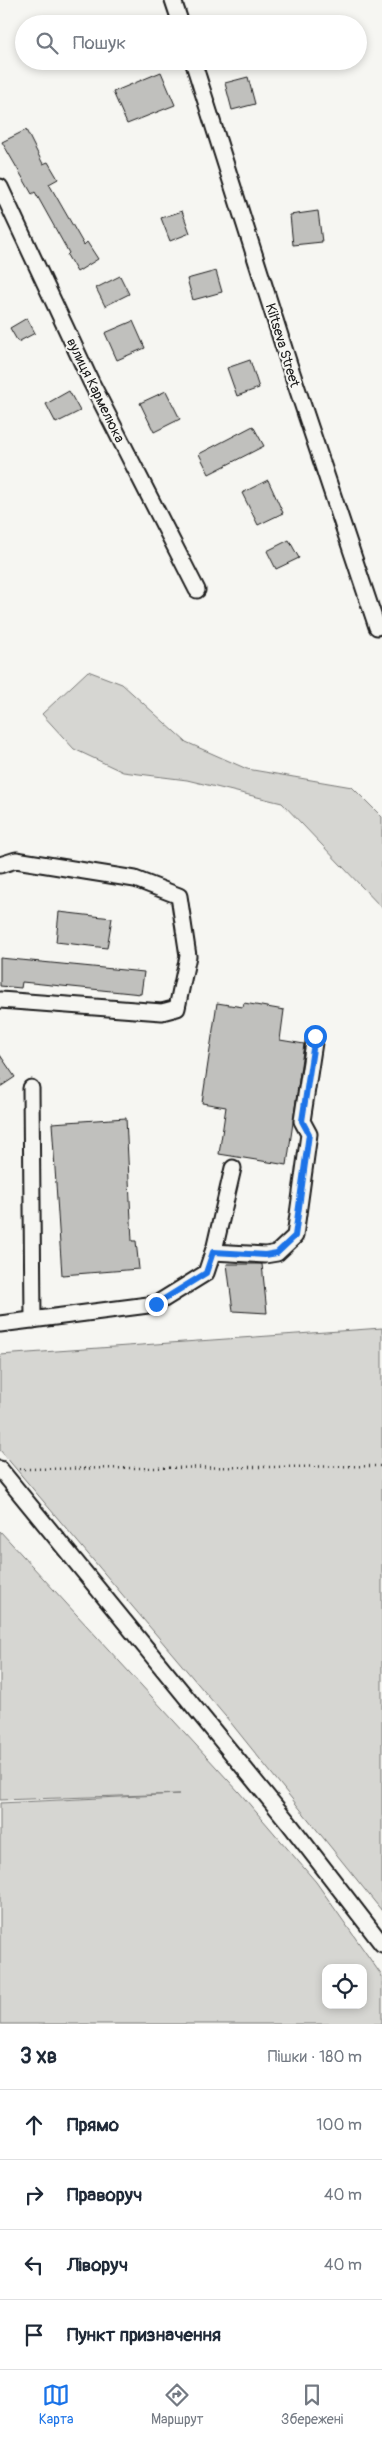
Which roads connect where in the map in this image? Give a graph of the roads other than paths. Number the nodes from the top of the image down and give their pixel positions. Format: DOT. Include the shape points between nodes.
graph roads {
  1 [pos="173,0"];
  2 [pos="178,15"];
  3 [pos="197,70"];
  4 [pos="0,187"];
  5 [pos="197,590"];
  6 [pos="377,627"];
  7 [pos="0,865"];
  8 [pos="0,1000"];
  9 [pos="315,1036"];
  10 [pos="31,1088"];
  11 [pos="233,1168"];
  12 [pos="213,1252"];
  13 [pos="33,1320"];
  14 [pos="0,1324"];
  15 [pos="0,1469"];
  16 [pos="382,1944"];
  1 -- 2 [label="street"];
  3 -- 6 [label="street, Kiltseva Street" via="289,364"];
  4 -- 5 [label="street, вулиця Кармелюка" via="91,382"];
  7 -- 8 [label="street" via="16,860 135,879 179,896 188,956 178,1008 162,1012"];
  9 -- 12 [label="street" via="302,1121 309,1134 295,1236 277,1253"];
  10 -- 13 [label="street"];
  11 -- 12 [label="street"];
  12 -- 13 [label="street" via="206,1273 156,1304"];
  13 -- 14 [label="street"];
  15 -- 16 [label="street" via="288,1822"];
}
